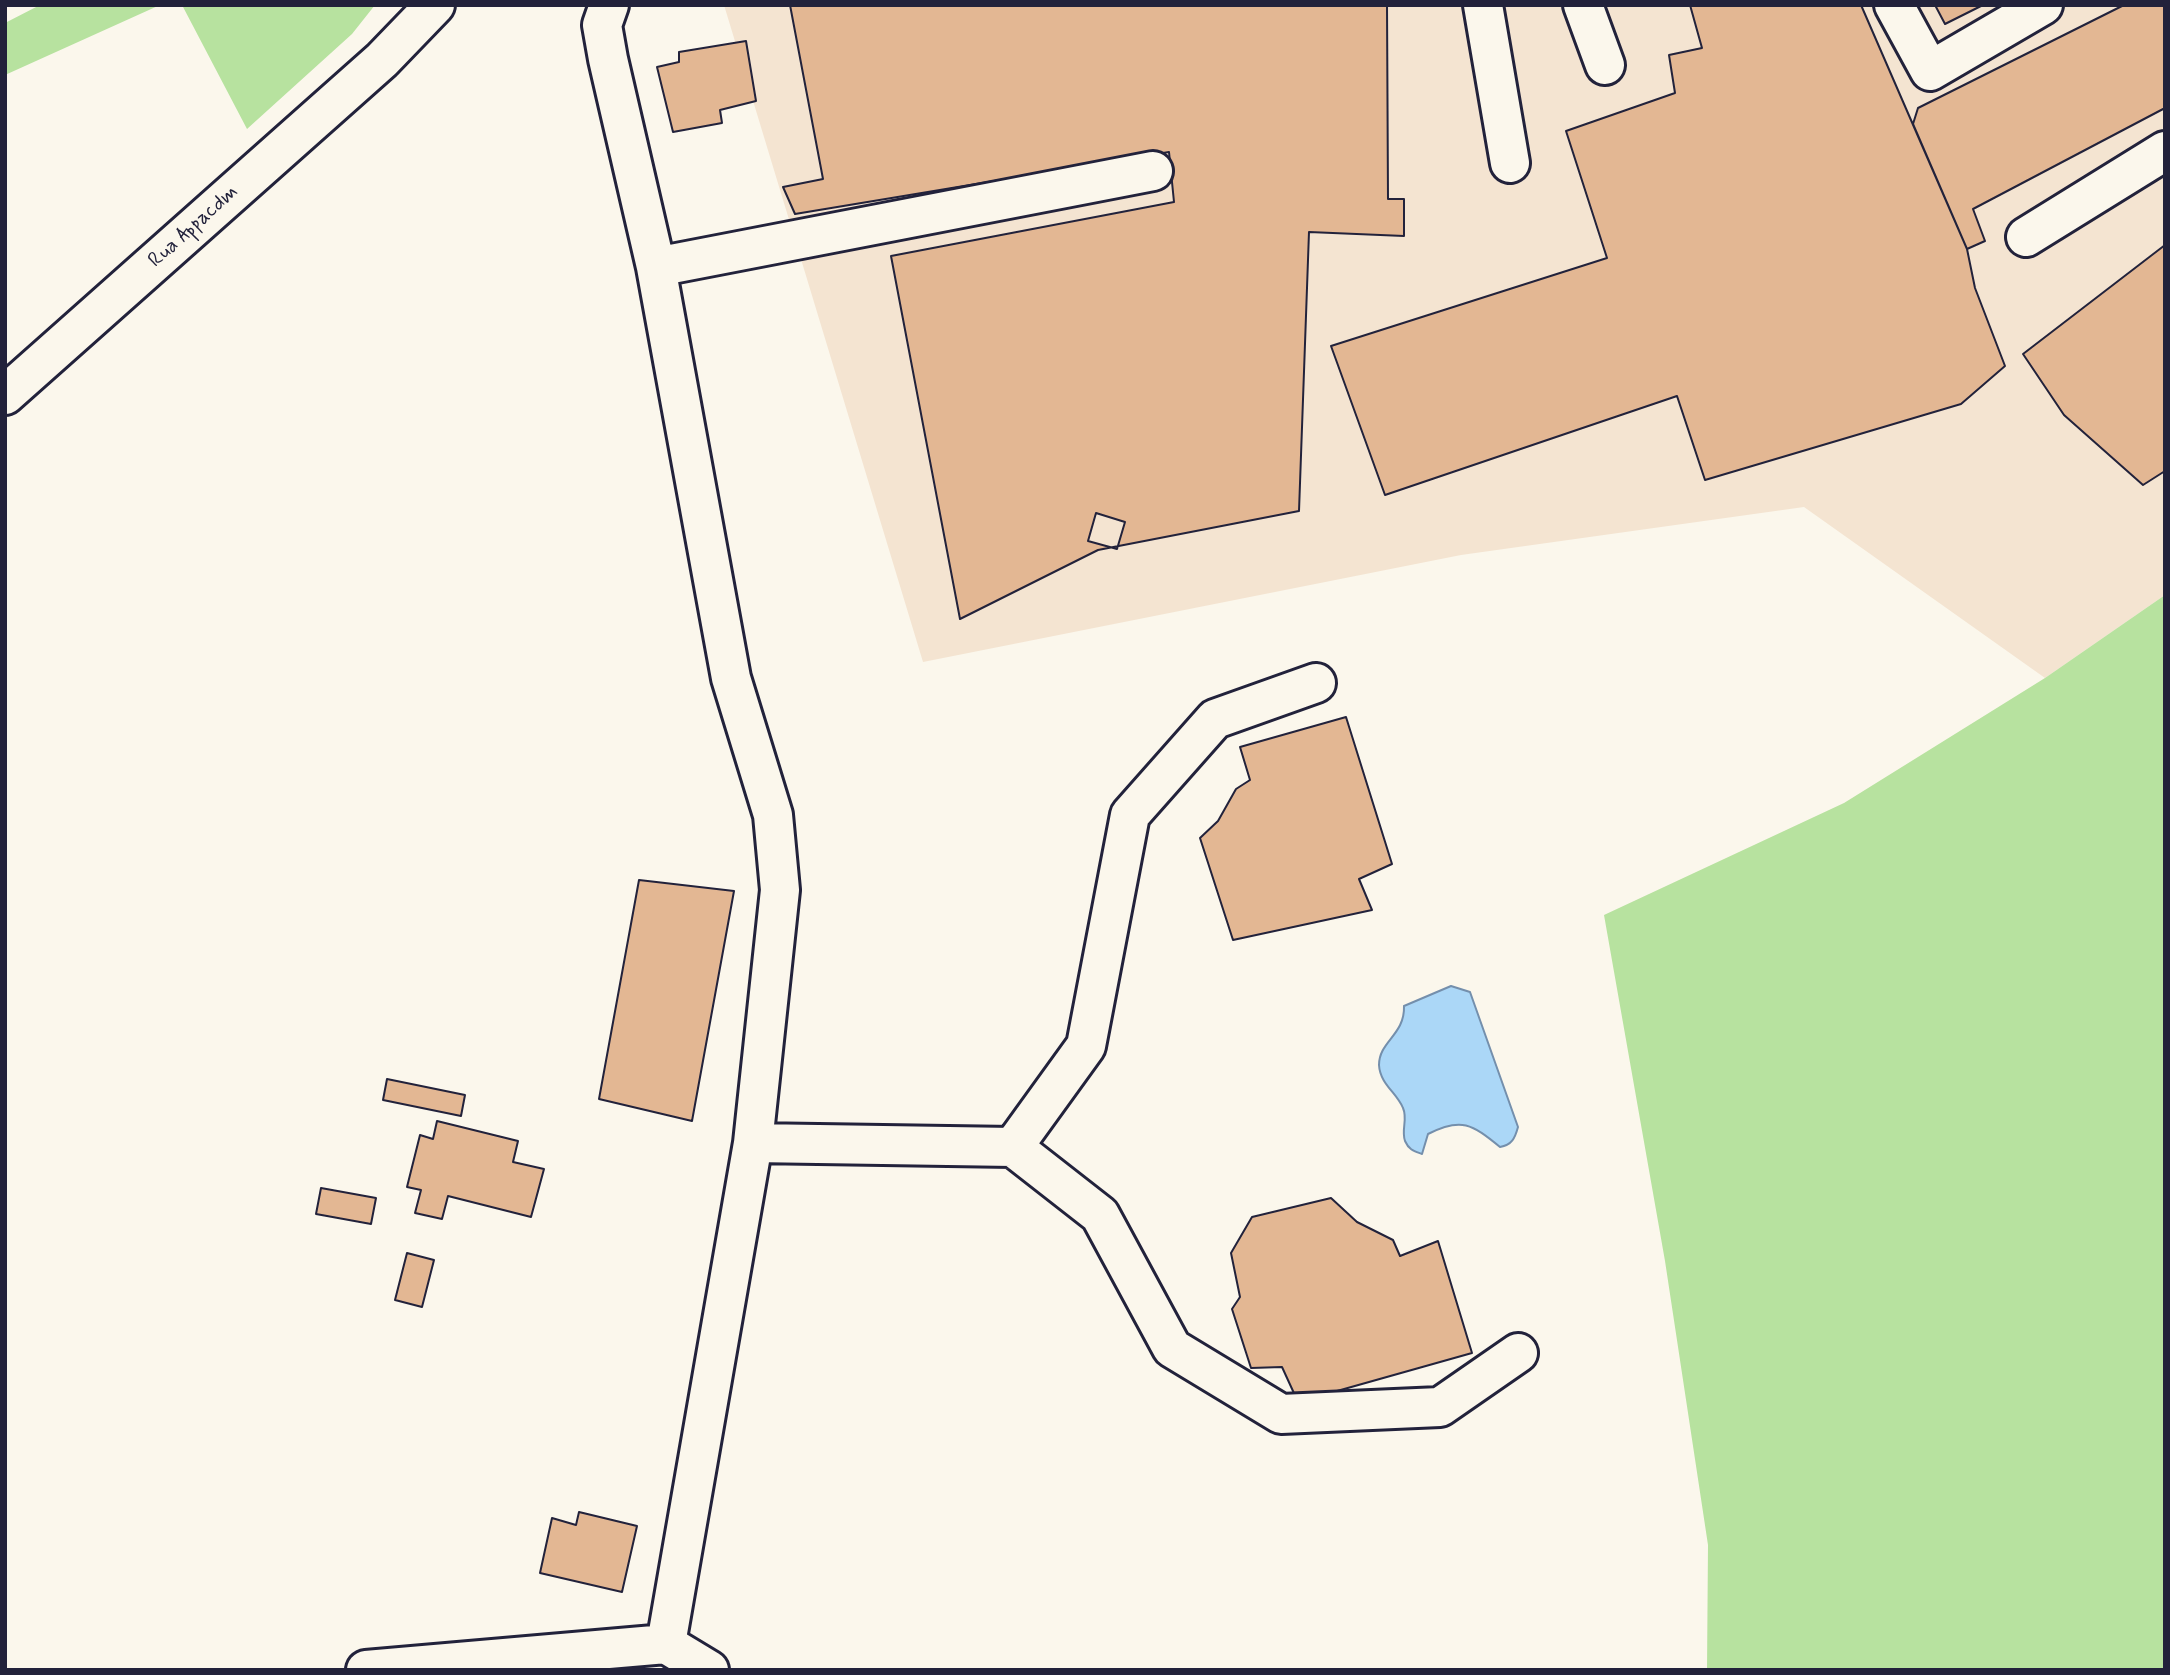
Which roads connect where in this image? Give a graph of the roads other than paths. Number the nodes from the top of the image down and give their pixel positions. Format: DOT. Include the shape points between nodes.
graph roads {
  1 [pos="402,5"];
  2 [pos="435,5"];
  3 [pos="608,5"];
  4 [pos="1483,5"];
  5 [pos="1583,5"];
  6 [pos="1894,5"];
  7 [pos="2043,5"];
  8 [pos="382,60"];
  9 [pos="1605,65"];
  10 [pos="2165,151"];
  11 [pos="1510,163"];
  12 [pos="1153,171"];
  13 [pos="2026,237"];
  14 [pos="656,267"];
  15 [pos="5,395"];
  16 [pos="1316,683"];
  17 [pos="753,1143"];
  18 [pos="1013,1147"];
  19 [pos="1518,1353"];
  20 [pos="666,1644"];
  21 [pos="366,1670"];
  22 [pos="709,1670"];
  1 -- 8 [label="street, Rua Appacdm"];
  2 -- 8 [label="street, Rua Appacdm"];
  3 -- 14 [label="street" via="602,25"];
  4 -- 11 [label="street"];
  5 -- 9 [label="street"];
  6 -- 7 [label="street" via="1930,71"];
  8 -- 15 [label="street, Rua Appacdm"];
  10 -- 13 [label="street"];
  12 -- 14 [label="street"];
  14 -- 17 [label="street" via="731,678 774,815 780,890"];
  16 -- 18 [label="street" via="1215,719 1130,815 1086,1046"];
  17 -- 18 [label="street"];
  17 -- 20 [label="street"];
  18 -- 19 [label="street" via="1100,1215 1171,1348 1282,1415 1440,1406"];
  20 -- 21 [label="street"];
  20 -- 22 [label="street"];
}
